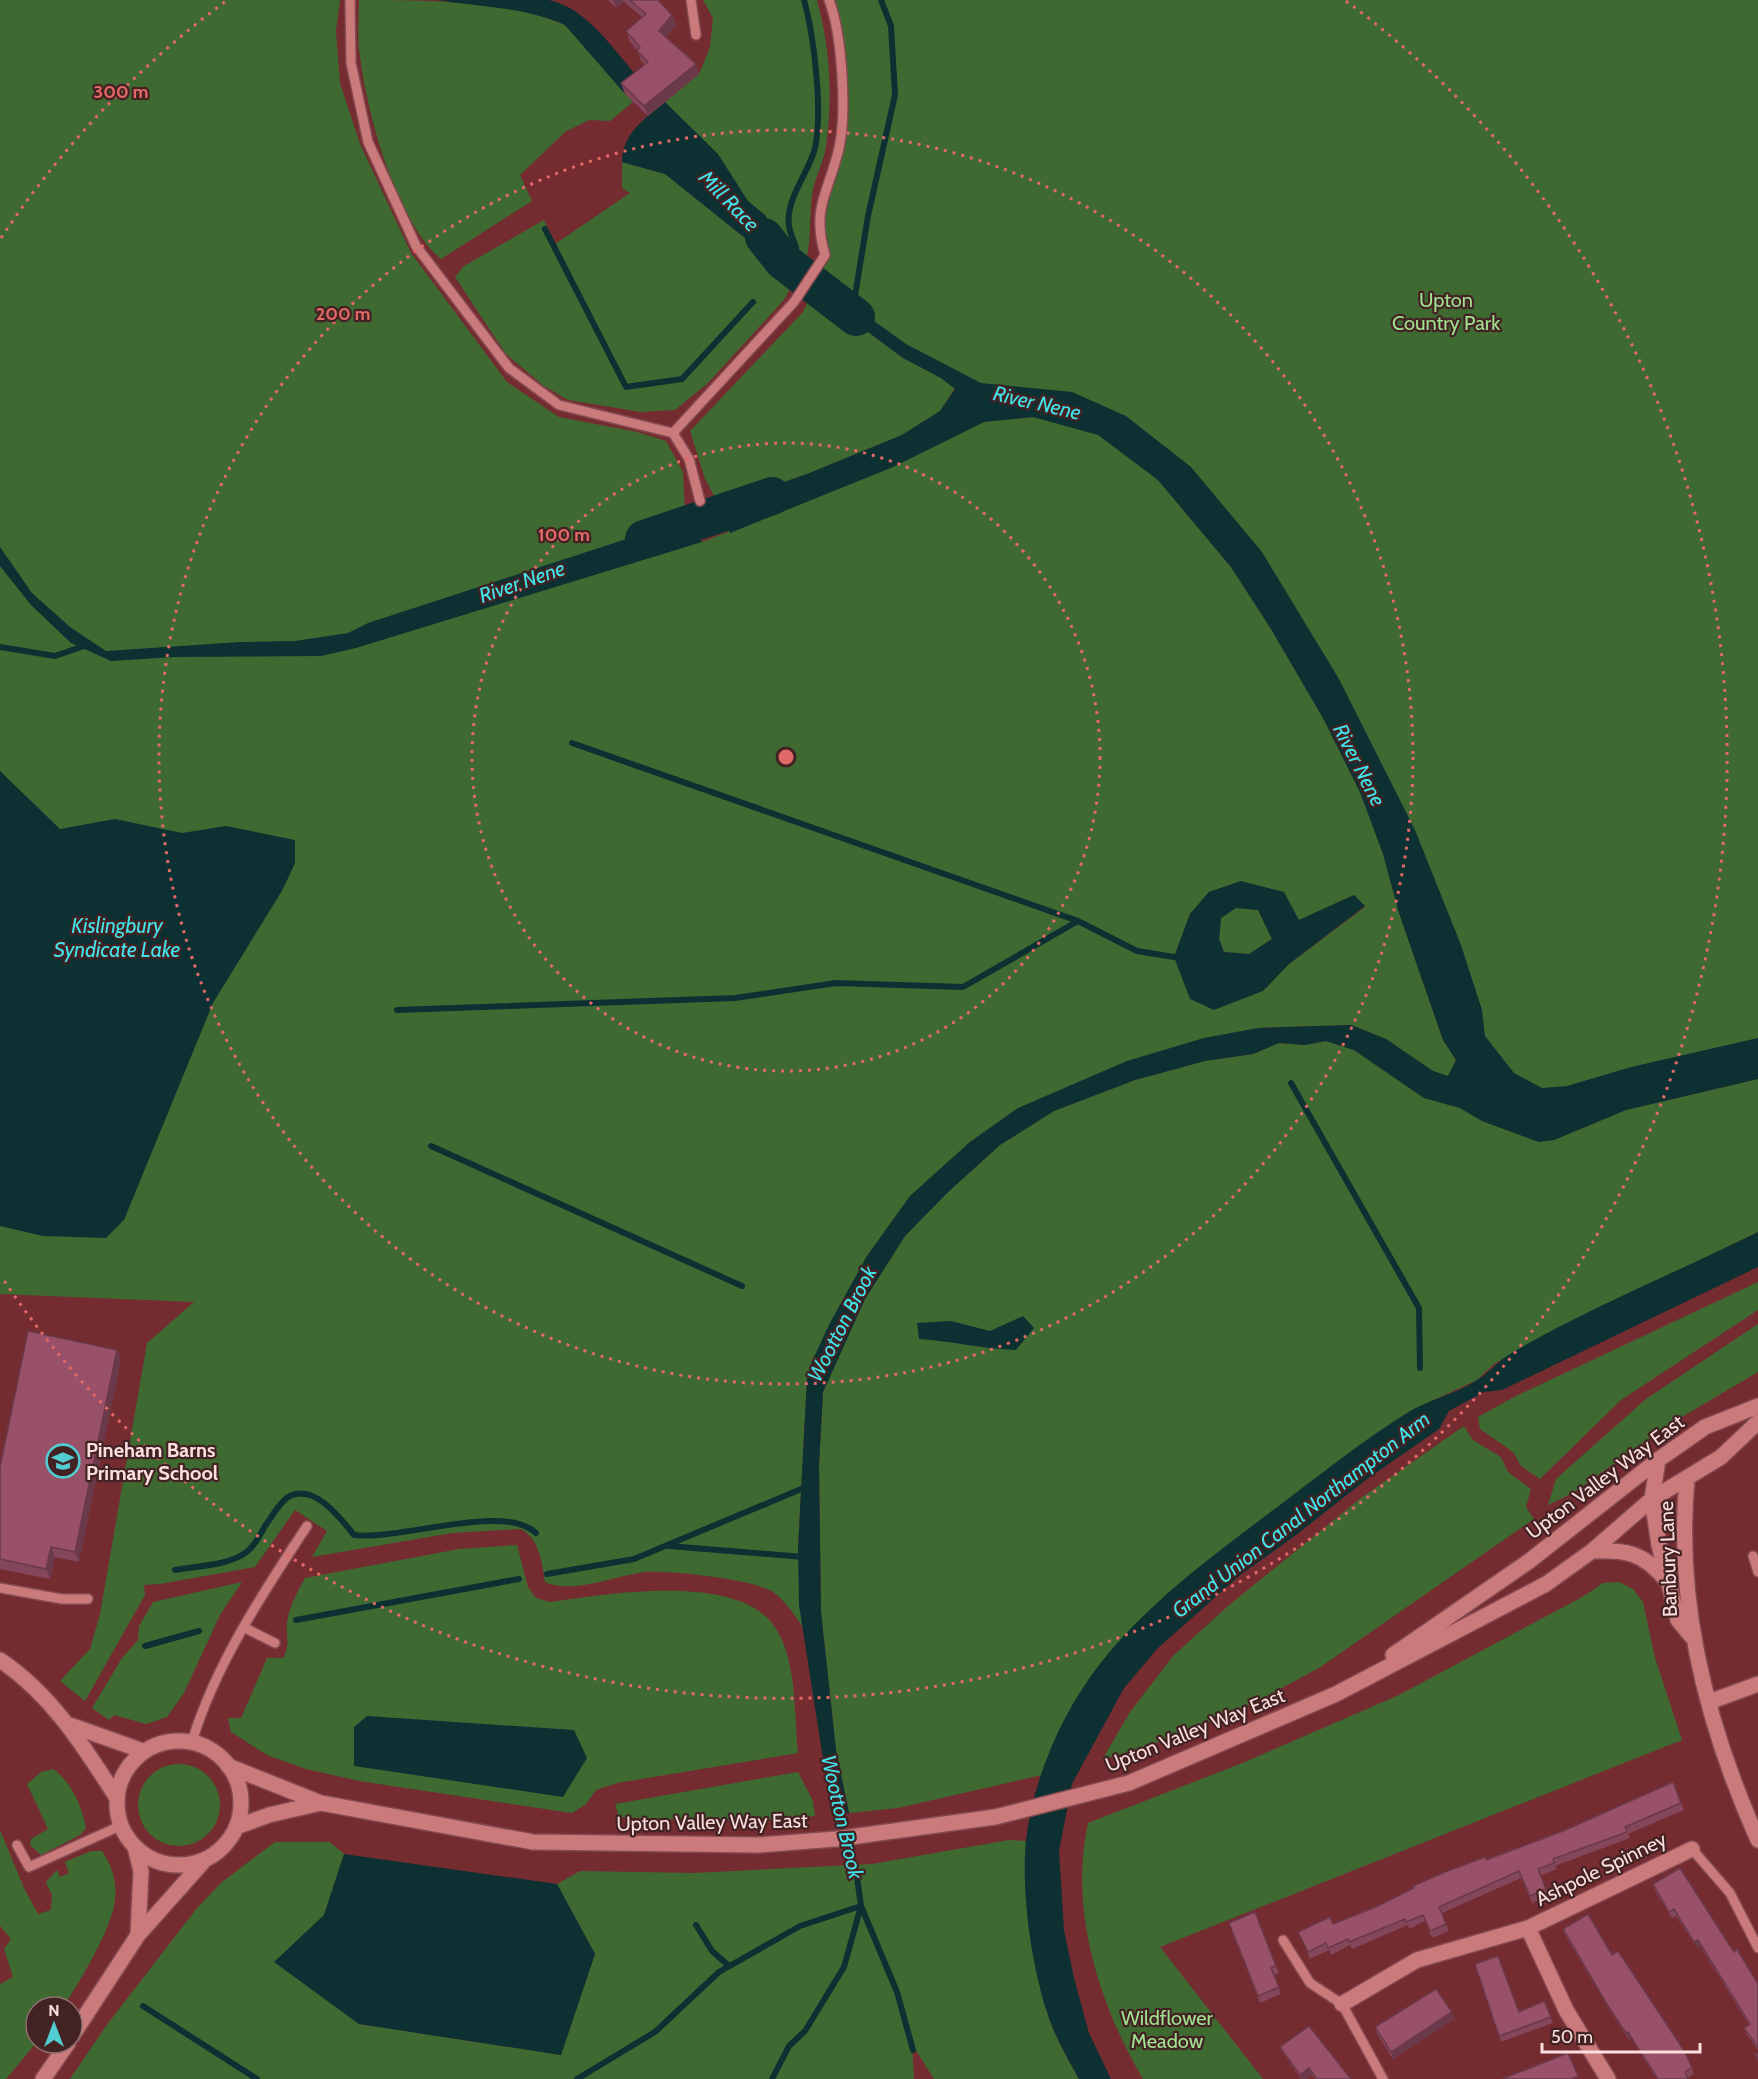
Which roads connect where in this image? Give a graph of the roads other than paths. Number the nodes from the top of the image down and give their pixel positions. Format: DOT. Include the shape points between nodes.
graph roads {
  1 [pos="350,0"];
  2 [pos="691,0"];
  3 [pos="829,0"];
  4 [pos="696,35"];
  5 [pos="674,433"];
  6 [pos="700,501"];
  7 [pos="1758,1406"];
  8 [pos="1758,1422"];
  9 [pos="1658,1460"];
  10 [pos="1687,1480"];
  11 [pos="1652,1499"];
  12 [pos="307,1526"];
  13 [pos="1592,1551"];
  14 [pos="1753,1556"];
  15 [pos="1758,1572"];
  16 [pos="1667,1583"];
  17 [pos="0,1588"];
  18 [pos="88,1599"];
  19 [pos="245,1628"];
  20 [pos="1692,1637"];
  21 [pos="275,1643"];
  22 [pos="0,1660"];
  23 [pos="1758,1684"];
  24 [pos="1336,1694"];
  25 [pos="1709,1702"];
  26 [pos="70,1725"];
  27 [pos="192,1742"];
  28 [pos="143,1750"];
  29 [pos="228,1766"];
  30 [pos="117,1798"];
  31 [pos="321,1803"];
  32 [pos="120,1826"];
  33 [pos="236,1827"];
  34 [pos="1758,1840"];
  35 [pos="17,1845"];
  36 [pos="135,1847"];
  37 [pos="1692,1849"];
  38 [pos="204,1861"];
  39 [pos="1528,1928"];
  40 [pos="138,1935"];
  41 [pos="1283,1940"];
  42 [pos="1758,1948"];
  43 [pos="1342,2004"];
  44 [pos="84,2018"];
  45 [pos="60,2055"];
  46 [pos="43,2079"];
  47 [pos="1383,2079"];
  48 [pos="1608,2079"];
  1 -- 5 [label="lane" via="351,63 368,142 416,246 509,368 559,405"];
  2 -- 4 [label="lane"];
  3 -- 5 [label="lane" via="842,70 840,146 820,213 819,233 825,255 794,302"];
  5 -- 6 [label="lane" via="688,459"];
  7 -- 9 [label="street, Upton Valley Way East" via="1705,1427"];
  8 -- 10 [label="street, Upton Valley Way East" via="1721,1457"];
  9 -- 11 [label="street, Banbury Lane"];
  9 -- 24 [label="street, Upton Valley Way East" via="1528,1562"];
  10 -- 11 [label="street, Upton Valley Way East"];
  10 -- 20 [label="street, Banbury Lane" via="1683,1535"];
  11 -- 13 [label="street, Upton Valley Way East"];
  11 -- 16 [label="street, Banbury Lane"];
  12 -- 19 [label="lane"];
  13 -- 16 [label="street" via="1620,1550 1639,1557 1652,1563"];
  13 -- 24 [label="street, Upton Valley Way East" via="1546,1584"];
  14 -- 15 [label="lane"];
  16 -- 20 [label="street, Banbury Lane" via="1678,1620"];
  17 -- 18 [label="lane" via="62,1599"];
  19 -- 21 [label="lane"];
  19 -- 27 [label="lane" via="214,1680"];
  20 -- 25 [label="street, Banbury Lane"];
  22 -- 26 [label="street" via="18,1672"];
  23 -- 25 [label="street"];
  24 -- 31 [label="street, Upton Valley Way East" via="1130,1783 995,1817 908,1830 760,1845 533,1842"];
  25 -- 34 [label="street, Banbury Lane" via="1734,1785"];
  26 -- 28 [label="street"];
  26 -- 30 [label="street"];
  27 -- 28 [label="street" via="159,1744"];
  27 -- 29 [label="street"];
  28 -- 30 [label="street" via="130,1763"];
  29 -- 31 [label="street, Upton Valley Way East"];
  29 -- 33 [label="street" via="238,1785 241,1806"];
  30 -- 32 [label="street"];
  31 -- 33 [label="street, Upton Valley Way East"];
  32 -- 35 [label="lane" via="29,1867"];
  32 -- 36 [label="street"];
  33 -- 38 [label="street" via="218,1851"];
  36 -- 38 [label="street" via="161,1863 191,1865"];
  36 -- 40 [label="street" via="141,1871"];
  37 -- 39 [label="street, Ashpole Spinney"];
  37 -- 42 [label="lane" via="1730,1893"];
  38 -- 40 [label="street"];
  39 -- 43 [label="street, Ashpole Spinney" via="1417,1960"];
  39 -- 48 [label="street, Ashpole Spinney" via="1566,2010"];
  40 -- 44 [label="street"];
  41 -- 43 [label="lane" via="1310,1983"];
  43 -- 47 [label="lane"];
  45 -- 46 [label="street"];
}
